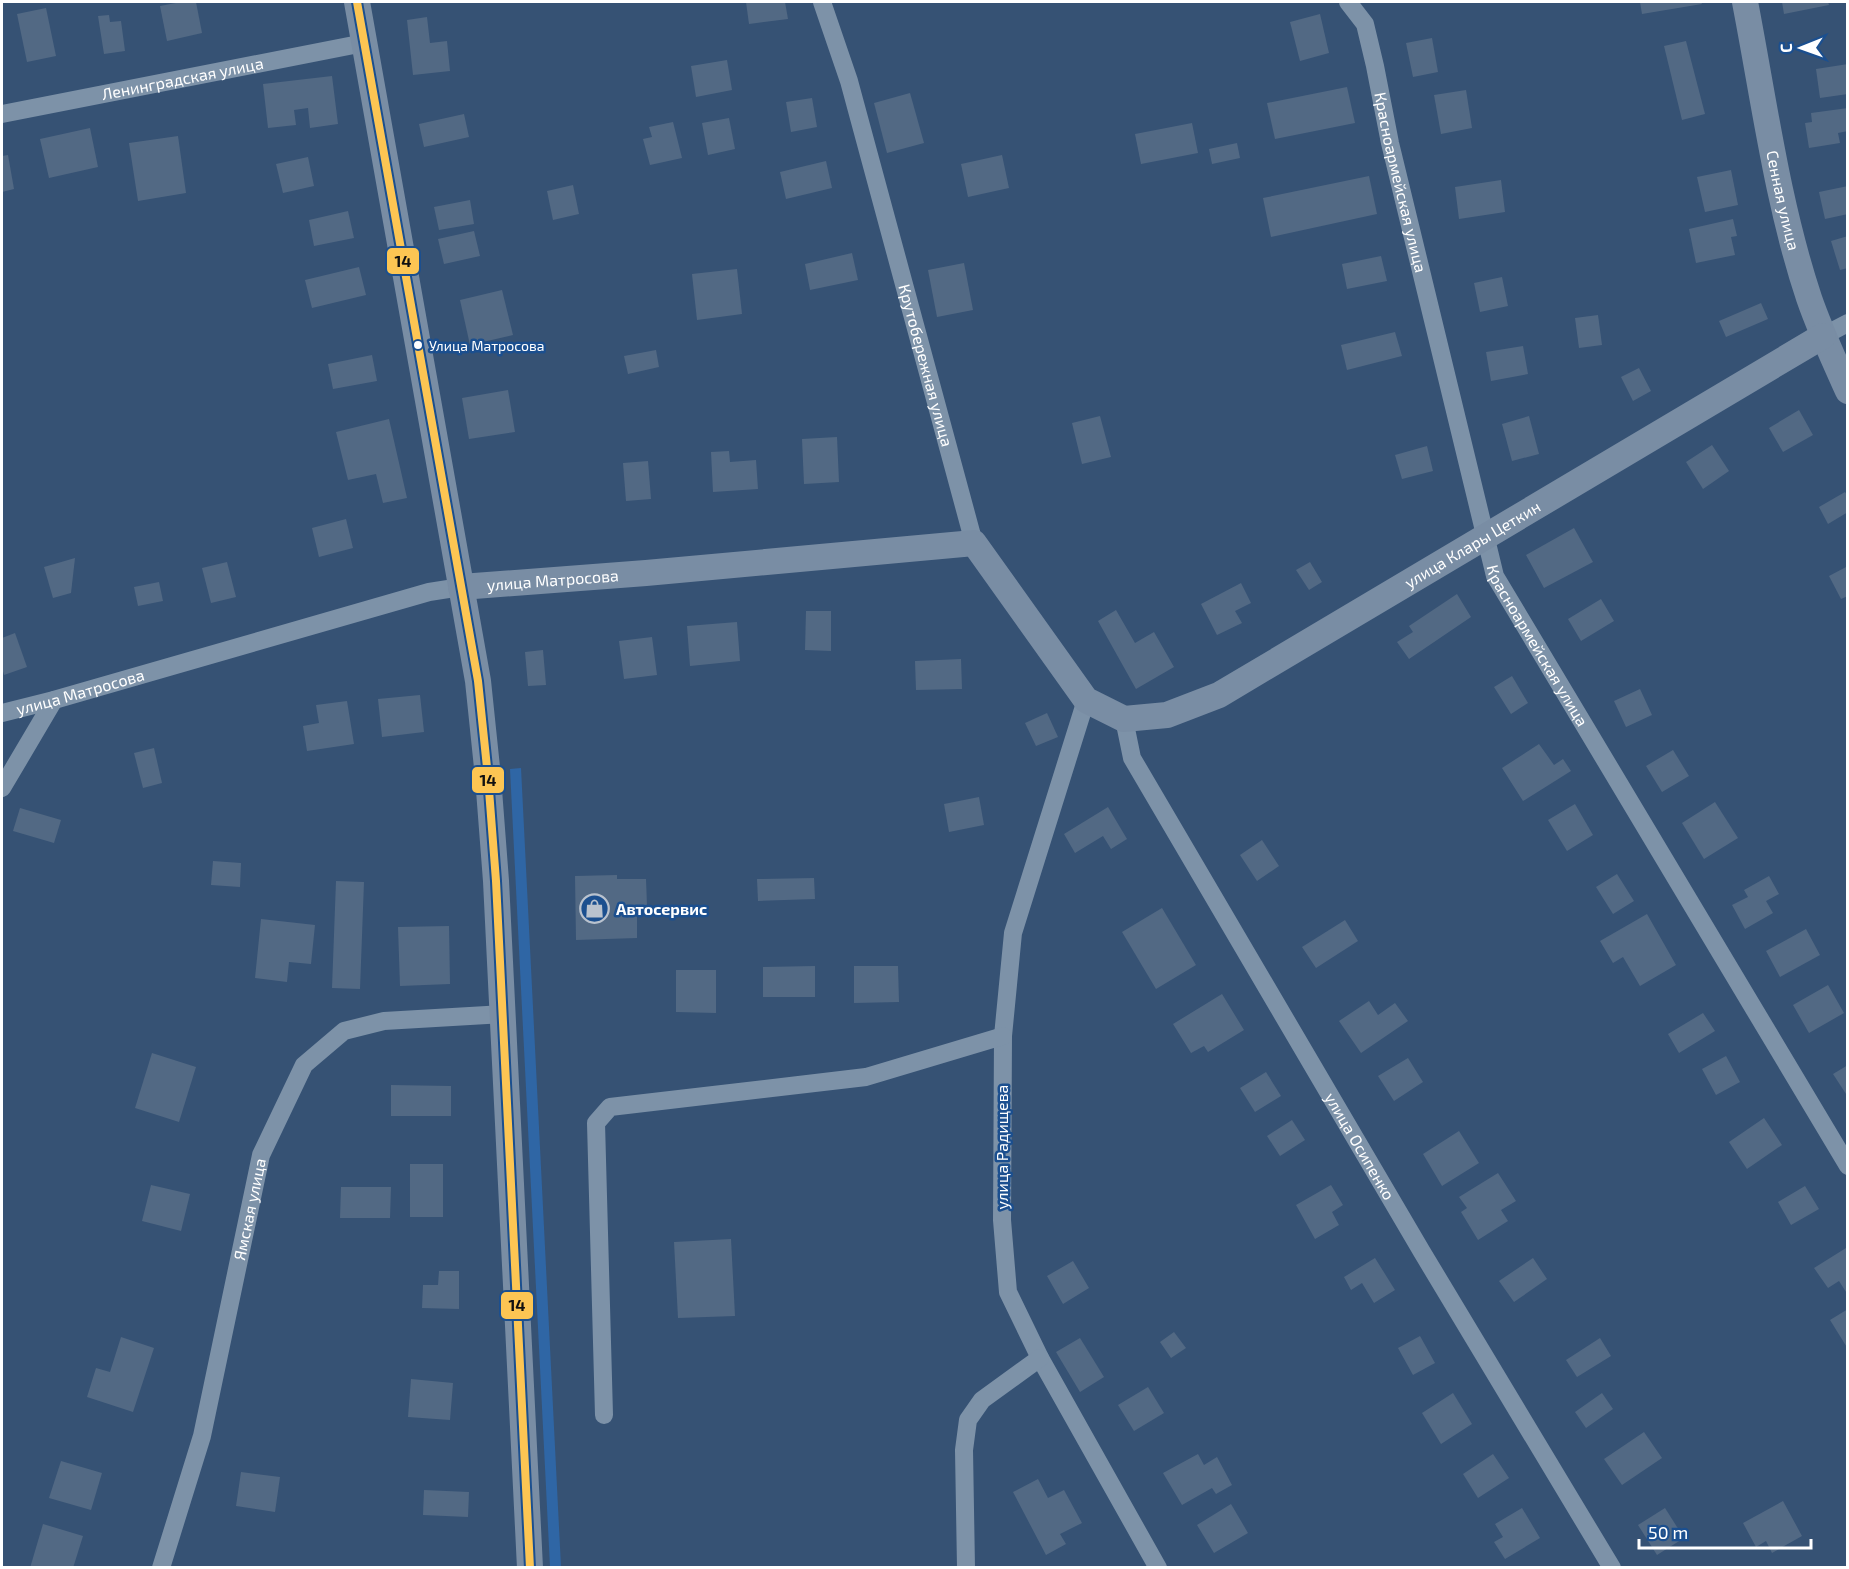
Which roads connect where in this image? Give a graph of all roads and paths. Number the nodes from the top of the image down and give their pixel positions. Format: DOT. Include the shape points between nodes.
graph roads {
  1 [pos="357,2"];
  2 [pos="822,2"];
  3 [pos="1348,2"];
  4 [pos="1745,2"];
  5 [pos="364,43"];
  6 [pos="2,114"];
  7 [pos="1848,323"];
  8 [pos="1823,336"];
  9 [pos="1848,391"];
  10 [pos="1486,538"];
  11 [pos="974,543"];
  12 [pos="461,587"];
  13 [pos="54,700"];
  14 [pos="1086,700"];
  15 [pos="2,713"];
  16 [pos="1124,719"];
  17 [pos="2,788"];
  18 [pos="504,1014"];
  19 [pos="1003,1036"];
  20 [pos="1848,1166"];
  21 [pos="1040,1358"];
  22 [pos="604,1415"];
  23 [pos="163,1566"];
  24 [pos="530,1568"];
  25 [pos="966,1568"];
  26 [pos="1158,1568"];
  27 [pos="1612,1568"];
  1 -- 5 [label="street"];
  2 -- 11 [label="street, Крутобережная улица" via="849,81"];
  3 -- 10 [label="street, Красноармейская улица" via="1365,24 1389,143"];
  4 -- 8 [label="street, Сенная улица" via="1794,248"];
  5 -- 6 [label="street, Ленинградская улица"];
  5 -- 12 [label="street"];
  7 -- 8 [label="street, улица Клары Цеткин"];
  8 -- 9 [label="street, Сенная улица"];
  8 -- 10 [label="street, улица Клары Цеткин"];
  10 -- 16 [label="street, улица Клары Цеткин" via="1219,695 1167,715"];
  10 -- 20 [label="street, Красноармейская улица" via="1495,576"];
  11 -- 12 [label="street, улица Матросова"];
  11 -- 14 [label="street, Крутобережная улица"];
  12 -- 13 [label="street, улица Матросова" via="429,592"];
  12 -- 18 [label="street" via="478,681 487,766"];
  13 -- 15 [label="street, улица Матросова"];
  13 -- 17 [label="street"];
  14 -- 16 [label="street"];
  14 -- 19 [label="street, улица Радищева" via="1013,933"];
  16 -- 27 [label="street, улица Осипенко" via="1132,758"];
  18 -- 23 [label="street, Ямская улица" via="384,1021 344,1030 304,1065 261,1155 202,1436"];
  18 -- 24 [label="street"];
  19 -- 21 [label="street, улица Радищева" via="1002,1220 1008,1292"];
  19 -- 22 [label="street" via="866,1077 610,1107 596,1123"];
  21 -- 25 [label="street" via="982,1400 968,1420 964,1450"];
  21 -- 26 [label="street, улица Радищева"];
}
